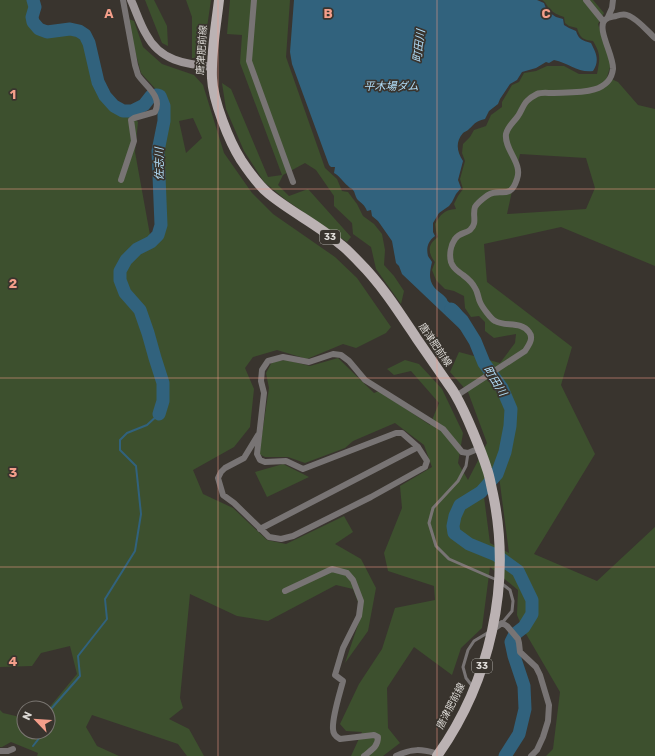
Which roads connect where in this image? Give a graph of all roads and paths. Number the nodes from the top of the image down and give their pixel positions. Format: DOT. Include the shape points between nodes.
graph roads {
  1 [pos="123,0"];
  2 [pos="131,0"];
  3 [pos="219,0"];
  4 [pos="254,0"];
  5 [pos="586,0"];
  6 [pos="613,0"];
  7 [pos="606,19"];
  8 [pos="655,38"];
  9 [pos="212,67"];
  10 [pos="121,180"];
  11 [pos="293,182"];
  12 [pos="456,396"];
  13 [pos="258,435"];
  14 [pos="418,447"];
  15 [pos="480,448"];
  16 [pos="468,453"];
  17 [pos="260,529"];
  18 [pos="499,581"];
  19 [pos="285,591"];
  20 [pos="502,623"];
  21 [pos="492,630"];
  22 [pos="474,688"];
  23 [pos="13,749"];
  24 [pos="0,751"];
  25 [pos="438,755"];
  26 [pos="364,756"];
  27 [pos="396,756"];
  28 [pos="531,756"];
  1 -- 10 [label="street" via="135,65 138,74 157,100 157,109 131,120 134,140"];
  2 -- 9 [label="street" via="146,35 163,54 189,65"];
  3 -- 9 [label="main road, 唐津肥前線 / 33"];
  4 -- 11 [label="street" via="249,61"];
  5 -- 7 [label="street"];
  6 -- 7 [label="street"];
  7 -- 8 [label="street" via="620,14 627,15"];
  7 -- 12 [label="street" via="602,31 614,64 608,81 600,88 587,92 538,94 528,101 506,133 518,169 518,178 512,190 490,194 479,203 475,208 475,223 470,231 458,235 454,240 450,251 451,263 475,287 480,304 494,320 519,326 529,332 531,338 525,351"];
  9 -- 12 [label="main road, 唐津肥前線 / 33" via="214,94 229,137 254,178 286,207 341,244 361,264 382,288"];
  12 -- 15 [label="main road, 唐津肥前線 / 33"];
  13 -- 14 [label="street" via="257,454 260,460 286,461 303,469 396,433 402,433"];
  13 -- 16 [label="street" via="264,394 262,370 268,361 283,357 309,362 333,354 341,355 365,380 443,429 462,452"];
  13 -- 17 [label="street" via="244,458 225,468 218,478 223,495"];
  14 -- 17 [label="street"];
  14 -- 17 [label="street" via="427,461 425,467 371,497 293,536 281,539 269,537"];
  15 -- 16 [label="street"];
  15 -- 18 [label="main road, 唐津肥前線 / 33" via="488,470 498,530"];
  16 -- 18 [label="lane" via="466,466 458,481 433,508 430,523 436,546 449,559"];
  18 -- 20 [label="lane" via="510,590 513,601 512,611"];
  18 -- 21 [label="main road, 唐津肥前線 / 33"];
  19 -- 26 [label="street" via="332,569 347,573 353,580 361,601 359,616 335,675 343,681 333,730 340,739 374,735 378,737 378,743"];
  20 -- 21 [label="street"];
  20 -- 28 [label="street" via="518,639 520,652 536,668 549,705 543,737"];
  21 -- 22 [label="main road, 唐津肥前線 / 33"];
  21 -- 22 [label="lane" via="474,641 464,662 466,678"];
  22 -- 25 [label="main road, 唐津肥前線 / 33"];
  23 -- 24 [label="street"];
  25 -- 27 [label="street" via="423,750"];
}
